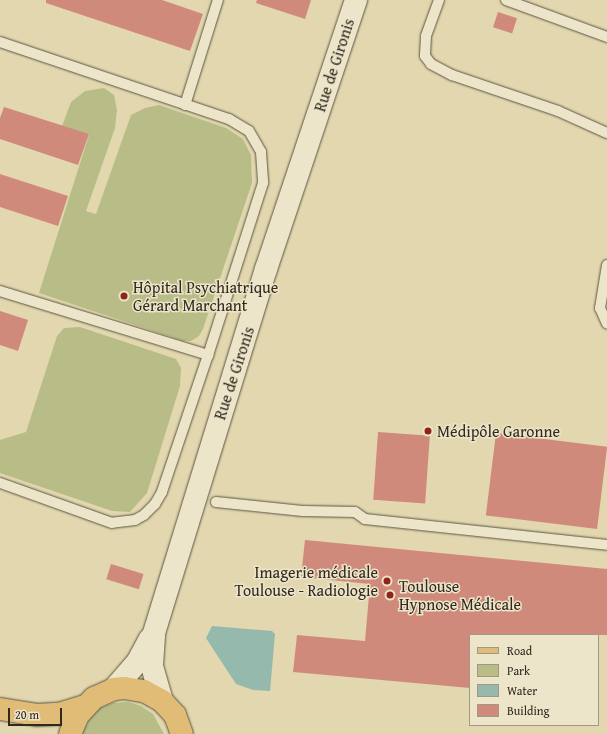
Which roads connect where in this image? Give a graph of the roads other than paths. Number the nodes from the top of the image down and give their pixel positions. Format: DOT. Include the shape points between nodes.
graph roads {
  1 [pos="218,0"];
  2 [pos="356,0"];
  3 [pos="439,0"];
  4 [pos="506,0"];
  5 [pos="607,37"];
  6 [pos="0,42"];
  7 [pos="185,105"];
  8 [pos="607,133"];
  9 [pos="607,265"];
  10 [pos="0,291"];
  11 [pos="607,324"];
  12 [pos="208,355"];
  13 [pos="0,483"];
  14 [pos="216,502"];
  15 [pos="607,545"];
  16 [pos="154,633"];
  17 [pos="114,689"];
  18 [pos="162,701"];
  19 [pos="85,706"];
  20 [pos="0,709"];
  21 [pos="186,731"];
  22 [pos="70,734"];
  1 -- 7 [label="lane"];
  2 -- 16 [label="street, Rue de Gironis" via="266,269"];
  3 -- 8 [label="lane" via="426,36 425,56 431,64 452,75 558,111"];
  4 -- 5 [label="lane"];
  6 -- 7 [label="lane"];
  7 -- 12 [label="lane" via="229,119 249,131 261,152 263,183"];
  9 -- 11 [label="lane" via="600,308"];
  10 -- 12 [label="lane"];
  12 -- 13 [label="lane" via="162,492 144,515 124,523 112,523"];
  14 -- 15 [label="lane" via="355,512 365,519"];
  16 -- 17 [label="street, Rue de Gironis" via="137,663"];
  16 -- 18 [label="street, Rue de Gironis" via="152,665"];
  17 -- 18 [label="main road" via="144,691"];
  17 -- 19 [label="main road" via="94,698"];
  18 -- 21 [label="main road"];
  19 -- 20 [label="main road" via="59,714 37,715"];
  19 -- 22 [label="main road"];
}
